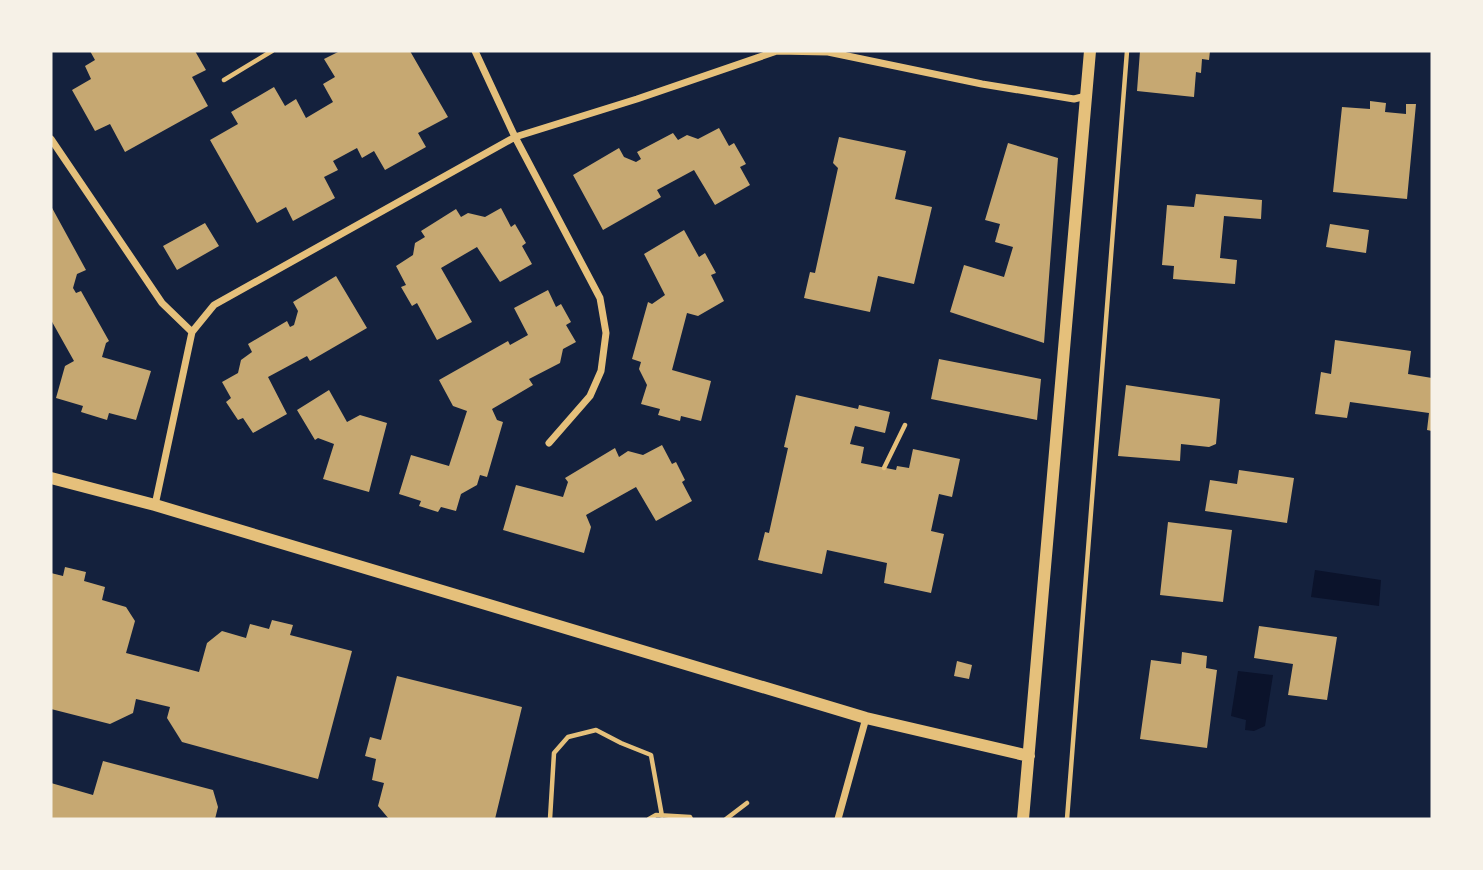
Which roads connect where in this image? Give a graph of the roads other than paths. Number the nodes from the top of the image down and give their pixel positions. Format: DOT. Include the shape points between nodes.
graph roads {
  1 [pos="475,51"];
  2 [pos="1090,51"];
  3 [pos="1086,96"];
  4 [pos="515,137"];
  5 [pos="51,139"];
  6 [pos="192,332"];
  7 [pos="549,443"];
  8 [pos="51,478"];
  9 [pos="155,505"];
  10 [pos="866,718"];
  11 [pos="1029,756"];
  12 [pos="838,819"];
  13 [pos="1023,819"];
  1 -- 4 [label="street"];
  2 -- 3 [label="street"];
  3 -- 4 [label="street" via="1074,99 1008,89 828,52 777,51"];
  3 -- 11 [label="street"];
  4 -- 6 [label="street" via="214,305"];
  4 -- 7 [label="street" via="600,298 606,333 601,371 590,396"];
  5 -- 6 [label="street" via="162,303"];
  6 -- 9 [label="street"];
  8 -- 9 [label="street"];
  9 -- 10 [label="street"];
  10 -- 11 [label="street"];
  10 -- 12 [label="street"];
  11 -- 13 [label="street"];
}
